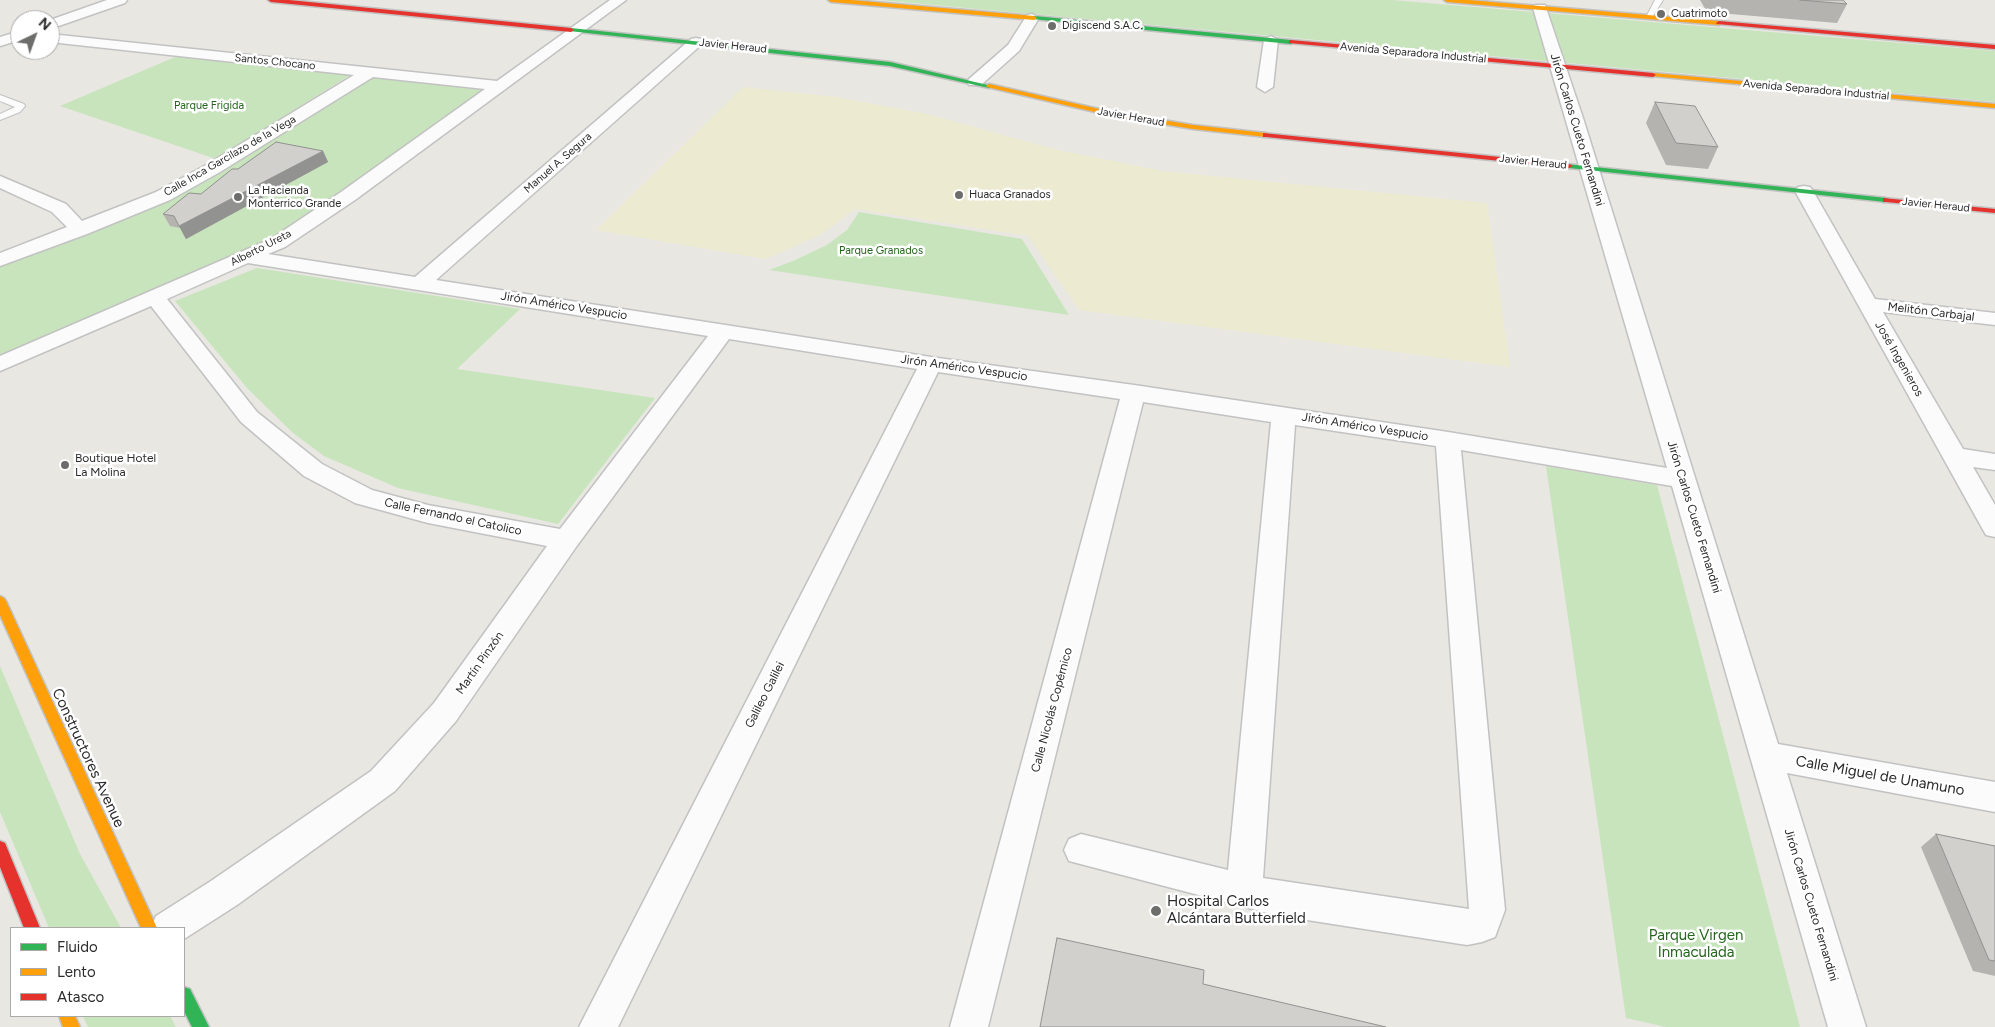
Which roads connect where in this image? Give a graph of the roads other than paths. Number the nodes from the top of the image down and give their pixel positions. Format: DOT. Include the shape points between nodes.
graph roads {
  1 [pos="120,0"];
  2 [pos="271,0"];
  3 [pos="619,0"];
  4 [pos="831,0"];
  5 [pos="1447,0"];
  6 [pos="1659,0"];
  7 [pos="1540,8"];
  8 [pos="1648,17"];
  9 [pos="1032,18"];
  10 [pos="60,21"];
  11 [pos="576,30"];
  12 [pos="60,39"];
  13 [pos="1271,40"];
  14 [pos="696,42"];
  15 [pos="1995,47"];
  16 [pos="1558,67"];
  17 [pos="370,72"];
  18 [pos="976,82"];
  19 [pos="500,86"];
  20 [pos="1265,87"];
  21 [pos="0,98"];
  22 [pos="1995,106"];
  23 [pos="0,117"];
  24 [pos="1589,168"];
  25 [pos="0,181"];
  26 [pos="1804,191"];
  27 [pos="1995,211"];
  28 [pos="80,230"];
  29 [pos="246,258"];
  30 [pos="0,260"];
  31 [pos="420,284"];
  32 [pos="154,297"];
  33 [pos="1868,304"];
  34 [pos="1995,319"];
  35 [pos="724,330"];
  36 [pos="0,364"];
  37 [pos="931,364"];
  38 [pos="1134,392"];
  39 [pos="1284,415"];
  40 [pos="1448,440"];
  41 [pos="1954,456"];
  42 [pos="1995,462"];
  43 [pos="1682,479"];
  44 [pos="1995,528"];
  45 [pos="566,540"];
  46 [pos="0,601"];
  47 [pos="1765,755"];
  48 [pos="1995,797"];
  49 [pos="0,848"];
  50 [pos="1081,850"];
  51 [pos="1244,890"];
  52 [pos="32,927"];
  53 [pos="149,927"];
  54 [pos="171,927"];
  55 [pos="185,997"];
  56 [pos="201,1027"];
  57 [pos="598,1027"];
  58 [pos="968,1027"];
  59 [pos="1847,1027"];
  1 -- 10 [label="street"];
  2 -- 11 [label="street, Javier Heraud"];
  3 -- 11 [label="street, Alberto Ureta"];
  4 -- 9 [label="street, Avenida Separadora Industrial"];
  5 -- 7 [label="street"];
  6 -- 8 [label="lane"];
  7 -- 8 [label="street"];
  7 -- 16 [label="street, Jirón Carlos Cueto Fernandini"];
  8 -- 15 [label="street"];
  9 -- 13 [label="street, Avenida Separadora Industrial"];
  9 -- 18 [label="street" via="1014,48"];
  11 -- 14 [label="street, Javier Heraud"];
  11 -- 19 [label="street, Alberto Ureta"];
  12 -- 17 [label="street, Santos Chocano"];
  13 -- 16 [label="street, Avenida Separadora Industrial"];
  13 -- 20 [label="street"];
  14 -- 18 [label="street, Javier Heraud" via="881,63"];
  14 -- 31 [label="street, Manuel A. Segura"];
  16 -- 22 [label="street, Avenida Separadora Industrial"];
  16 -- 24 [label="street, Jirón Carlos Cueto Fernandini"];
  17 -- 19 [label="street, Santos Chocano"];
  17 -- 28 [label="street, Calle Inca Garcilazo de la Vega" via="180,186"];
  18 -- 24 [label="street, Javier Heraud" via="1026,96 1192,127"];
  19 -- 29 [label="street, Alberto Ureta" via="348,196 278,243"];
  21 -- 23 [label="lane" via="21,106"];
  24 -- 26 [label="street, Javier Heraud"];
  24 -- 43 [label="street, Jirón Carlos Cueto Fernandini"];
  25 -- 28 [label="street" via="58,208"];
  26 -- 27 [label="street, Javier Heraud"];
  26 -- 33 [label="street, José Ingenieros"];
  28 -- 30 [label="street, Calle Inca Garcilazo de la Vega"];
  29 -- 31 [label="street, Jirón Américo Vespucio"];
  29 -- 32 [label="street, Alberto Ureta"];
  31 -- 35 [label="street, Jirón Américo Vespucio"];
  32 -- 36 [label="street, Alberto Ureta"];
  32 -- 45 [label="street, Calle Fernando el Catolico" via="249,417 313,470 364,497 428,514"];
  33 -- 34 [label="street, Melitón Carbajal"];
  33 -- 41 [label="street, José Ingenieros"];
  35 -- 37 [label="street, Jirón Américo Vespucio"];
  35 -- 45 [label="street, Martín Pinzón"];
  37 -- 38 [label="street, Jirón Américo Vespucio"];
  37 -- 57 [label="street, Galileo Galilei"];
  38 -- 39 [label="street, Jirón Américo Vespucio"];
  38 -- 58 [label="street, Calle Nicolás Copérnico"];
  39 -- 40 [label="street, Jirón Américo Vespucio"];
  39 -- 51 [label="street"];
  40 -- 43 [label="street, Jirón Américo Vespucio"];
  40 -- 51 [label="street" via="1487,910 1482,925 1467,927 1275,898"];
  41 -- 42 [label="street"];
  41 -- 44 [label="street, José Ingenieros"];
  43 -- 47 [label="street, Jirón Carlos Cueto Fernandini"];
  45 -- 54 [label="street, Martín Pinzón" via="445,712 383,781"];
  46 -- 53 [label="street, Constructores Avenue"];
  47 -- 48 [label="street, Calle Miguel de Unamuno"];
  47 -- 59 [label="street, Jirón Carlos Cueto Fernandini"];
  49 -- 52 [label="street"];
  50 -- 51 [label="street"];
  55 -- 56 [label="street"];
}
